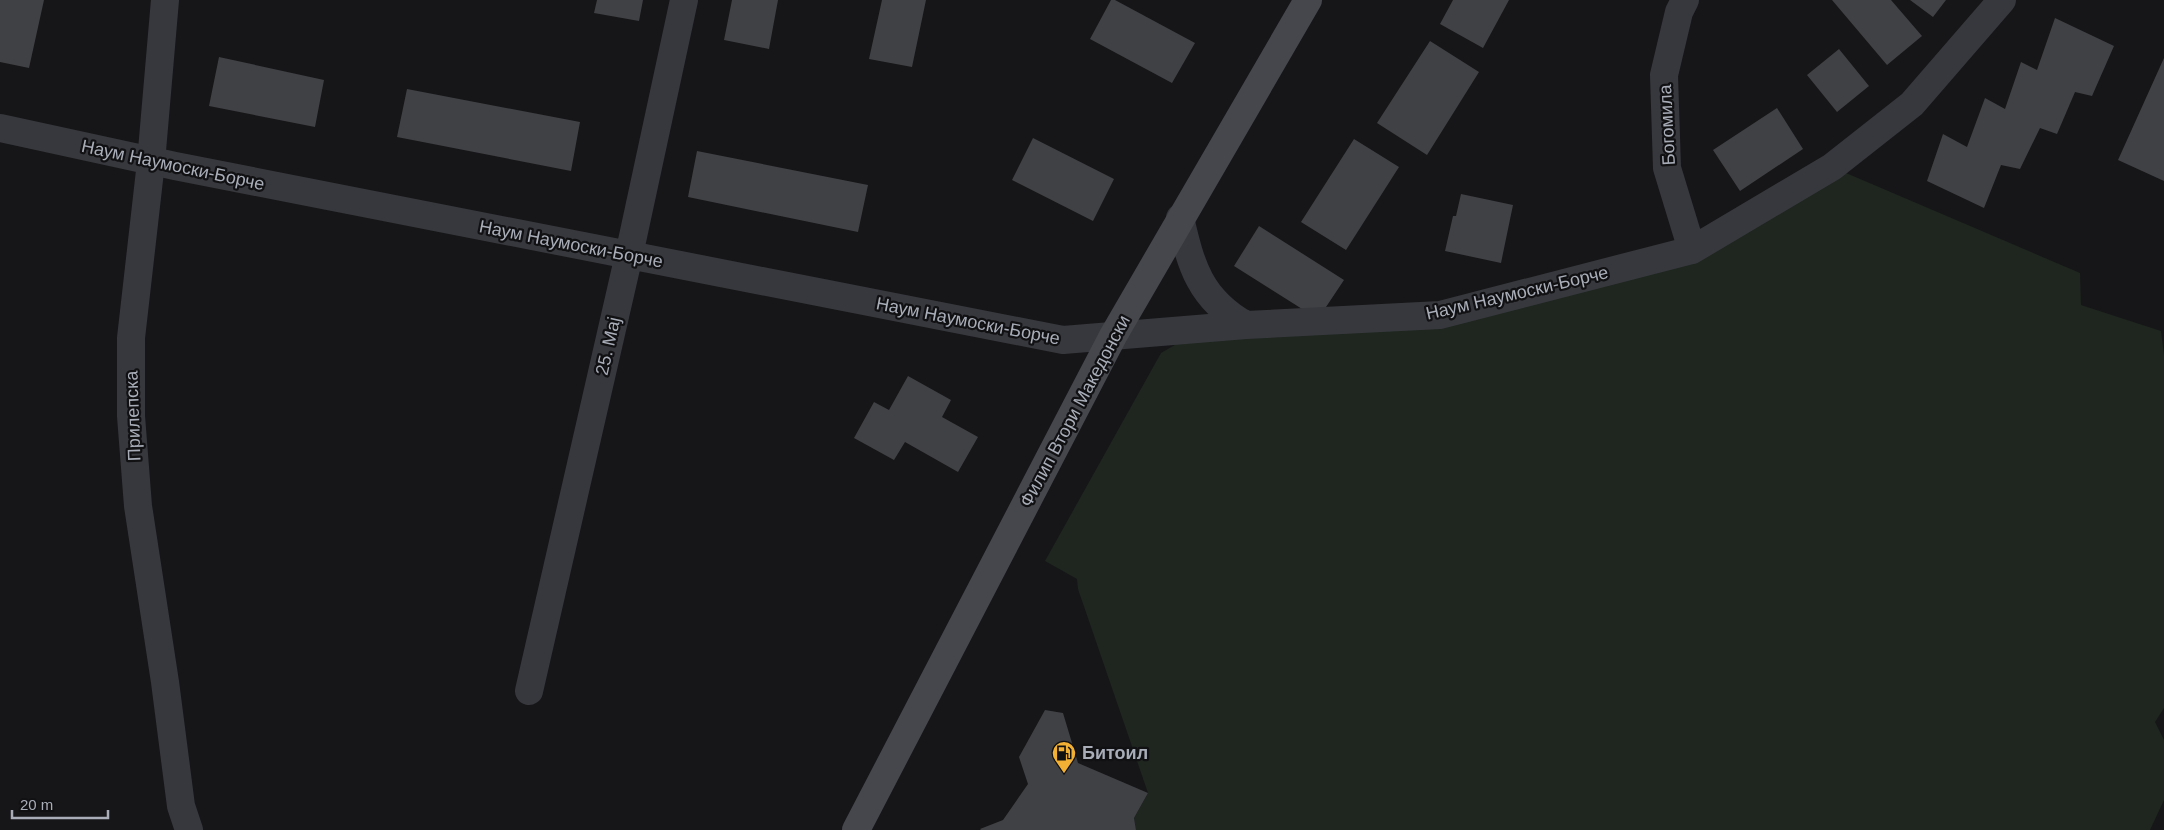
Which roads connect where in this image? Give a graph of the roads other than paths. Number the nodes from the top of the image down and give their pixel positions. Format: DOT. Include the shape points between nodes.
graph roads {
  1 [pos="165,0"];
  2 [pos="684,0"];
  3 [pos="1308,0"];
  4 [pos="1686,0"];
  5 [pos="2002,0"];
  6 [pos="0,128"];
  7 [pos="151,162"];
  8 [pos="1180,218"];
  9 [pos="1692,250"];
  10 [pos="629,255"];
  11 [pos="1246,325"];
  12 [pos="1113,336"];
  13 [pos="529,691"];
  14 [pos="189,830"];
  15 [pos="856,830"];
  1 -- 7 [label="street, Прилепска"];
  2 -- 10 [label="street, 25. Мај"];
  3 -- 8 [label="main road, Филип Втори Македонски"];
  4 -- 9 [label="street, Богомила" via="1679,12 1664,75 1667,168"];
  5 -- 9 [label="street, Наум Наумоски-Борче" via="1904,109 1832,167"];
  6 -- 7 [label="street, Наум Наумоски-Борче"];
  7 -- 10 [label="street, Наум Наумоски-Борче"];
  7 -- 14 [label="street, Прилепска" via="131,338 131,416 138,506 181,806"];
  8 -- 11 [label="street" via="1189,258 1212,298 1227,314"];
  8 -- 12 [label="main road, Филип Втори Македонски"];
  9 -- 11 [label="street, Наум Наумоски-Борче" via="1440,315"];
  10 -- 12 [label="street, Наум Наумоски-Борче" via="1063,340"];
  10 -- 13 [label="street, 25. Мај"];
  11 -- 12 [label="street, Наум Наумоски-Борче"];
  12 -- 15 [label="main road, Филип Втори Македонски"];
}
